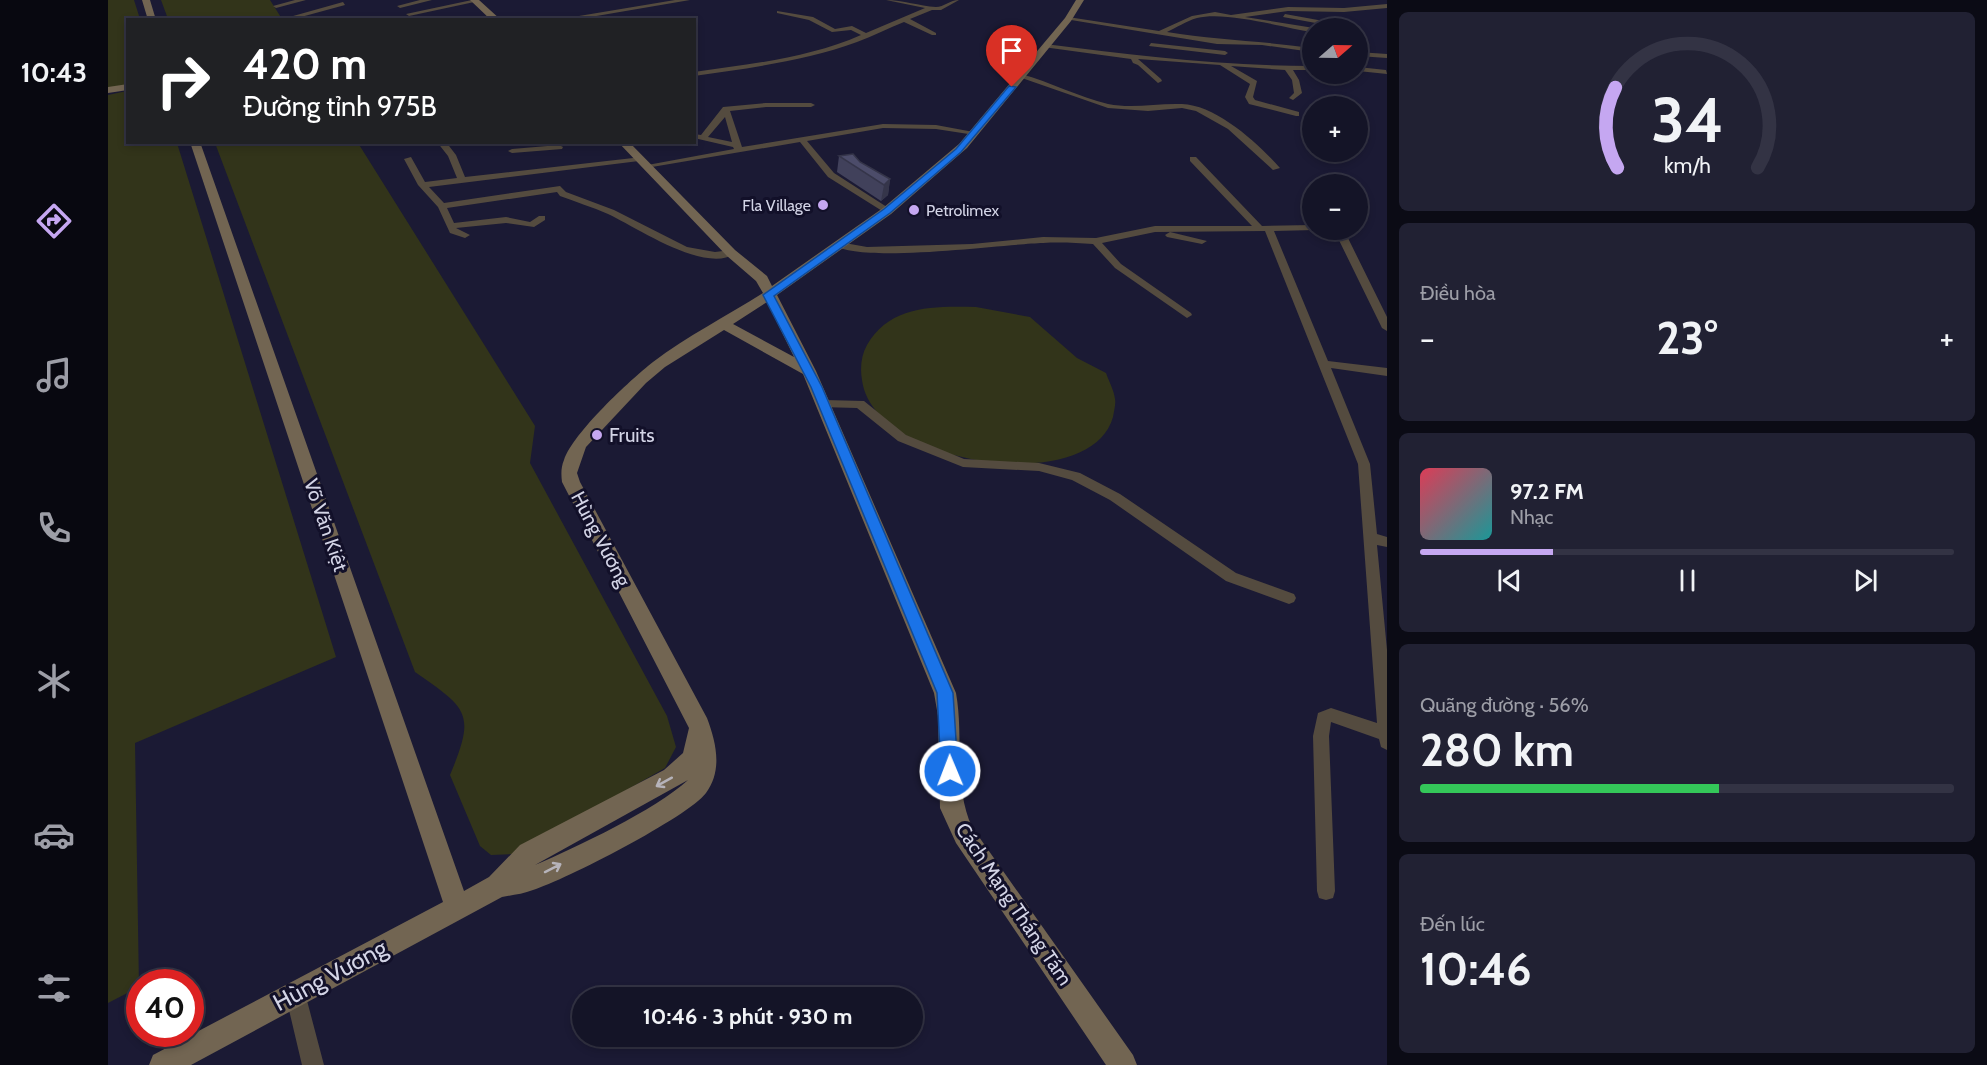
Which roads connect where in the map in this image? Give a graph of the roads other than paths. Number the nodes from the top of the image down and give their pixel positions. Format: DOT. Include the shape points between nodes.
graph roads {
  1 [pos="146,0"];
  2 [pos="303,0"];
  3 [pos="429,0"];
  4 [pos="687,0"];
  5 [pos="889,0"];
  6 [pos="941,0"];
  7 [pos="1080,0"];
  8 [pos="475,1"];
  9 [pos="954,1"];
  10 [pos="663,2"];
  11 [pos="343,4"];
  12 [pos="276,6"];
  13 [pos="400,6"];
  14 [pos="1387,6"];
  15 [pos="931,8"];
  16 [pos="608,12"];
  17 [pos="779,12"];
  18 [pos="409,14"];
  19 [pos="1212,14"];
  20 [pos="151,18"];
  21 [pos="289,18"];
  22 [pos="495,18"];
  23 [pos="570,18"];
  24 [pos="612,18"];
  25 [pos="1239,18"];
  26 [pos="1068,19"];
  27 [pos="1302,19"];
  28 [pos="906,20"];
  29 [pos="861,26"];
  30 [pos="1302,28"];
  31 [pos="869,33"];
  32 [pos="934,34"];
  33 [pos="1155,34"];
  34 [pos="1216,42"];
  35 [pos="1151,45"];
  36 [pos="1045,46"];
  37 [pos="1302,49"];
  38 [pos="1226,53"];
  39 [pos="751,54"];
  40 [pos="1368,55"];
  41 [pos="1387,56"];
  42 [pos="1134,57"];
  43 [pos="767,63"];
  44 [pos="1220,63"];
  45 [pos="1232,64"];
  46 [pos="1302,68"];
  47 [pos="1288,69"];
  48 [pos="1368,70"];
  49 [pos="1386,72"];
  50 [pos="696,74"];
  51 [pos="1021,76"];
  52 [pos="1158,81"];
  53 [pos="126,87"];
  54 [pos="108,90"];
  55 [pos="1293,98"];
  56 [pos="811,105"];
  57 [pos="725,112"];
  58 [pos="1296,114"];
  59 [pos="975,133"];
  60 [pos="699,137"];
  61 [pos="801,140"];
  62 [pos="196,144"];
  63 [pos="443,144"];
  64 [pos="625,144"];
  65 [pos="559,145"];
  66 [pos="737,147"];
  67 [pos="512,152"];
  68 [pos="408,159"];
  69 [pos="1193,159"];
  70 [pos="642,162"];
  71 [pos="1276,168"];
  72 [pos="564,170"];
  73 [pos="462,181"];
  74 [pos="423,186"];
  75 [pos="442,206"];
  76 [pos="887,211"];
  77 [pos="542,218"];
  78 [pos="451,226"];
  79 [pos="1302,228"];
  80 [pos="1151,230"];
  81 [pos="1265,230"];
  82 [pos="465,235"];
  83 [pos="1344,240"];
  84 [pos="1096,241"];
  85 [pos="1202,241"];
  86 [pos="838,245"];
  87 [pos="731,253"];
  88 [pos="769,295"];
  89 [pos="1187,315"];
  90 [pos="725,325"];
  91 [pos="1387,328"];
  92 [pos="1324,364"];
  93 [pos="809,371"];
  94 [pos="1387,372"];
  95 [pos="824,404"];
  96 [pos="1369,537"];
  97 [pos="1387,542"];
  98 [pos="1289,598"];
  99 [pos="1387,734"];
  100 [pos="1387,742"];
  101 [pos="1326,891"];
  102 [pos="457,907"];
  103 [pos="295,993"];
  104 [pos="163,1065"];
  105 [pos="313,1065"];
  106 [pos="1123,1065"];
  1 -- 20 [label="street"];
  2 -- 12 [label="street"];
  3 -- 13 [label="street"];
  4 -- 10 [label="street"];
  5 -- 15 [label="street"];
  6 -- 9 [label="street"];
  7 -- 26 [label="street, Hùng Vương"];
  8 -- 18 [label="street"];
  8 -- 22 [label="street"];
  9 -- 15 [label="street" via="939,9"];
  10 -- 16 [label="street"];
  11 -- 21 [label="street"];
  14 -- 19 [label="street" via="1288,9 1231,17"];
  15 -- 28 [label="street"];
  16 -- 23 [label="street"];
  16 -- 24 [label="street"];
  17 -- 31 [label="street" via="811,18 834,31 852,28"];
  19 -- 25 [label="street"];
  19 -- 33 [label="street" via="1194,17"];
  25 -- 27 [label="street" via="1270,13"];
  25 -- 30 [label="street"];
  26 -- 33 [label="street"];
  26 -- 36 [label="street, Hùng Vương"];
  28 -- 31 [label="street"];
  28 -- 32 [label="street"];
  29 -- 31 [label="street"];
  31 -- 43 [label="street" via="850,42"];
  33 -- 34 [label="street"];
  34 -- 37 [label="street"];
  34 -- 38 [label="street"];
  35 -- 38 [label="street"];
  36 -- 42 [label="street"];
  36 -- 51 [label="street, Hùng Vương"];
  38 -- 45 [label="street"];
  39 -- 43 [label="street"];
  40 -- 41 [label="street"];
  42 -- 44 [label="street"];
  42 -- 52 [label="street"];
  43 -- 50 [label="street"];
  44 -- 45 [label="street"];
  44 -- 58 [label="street" via="1254,83 1249,97 1252,102"];
  45 -- 47 [label="street"];
  46 -- 47 [label="street"];
  47 -- 55 [label="street" via="1298,87"];
  48 -- 49 [label="street"];
  51 -- 59 [label="street, Hùng Vương"];
  51 -- 71 [label="street" via="1108,106 1198,109 1231,127"];
  53 -- 54 [label="street"];
  56 -- 57 [label="street" via="766,105"];
  57 -- 60 [label="street"];
  57 -- 66 [label="street"];
  59 -- 61 [label="street" via="936,127 883,126"];
  59 -- 76 [label="street, Hùng Vương"];
  60 -- 66 [label="street"];
  61 -- 66 [label="street"];
  61 -- 76 [label="street" via="836,179"];
  62 -- 102 [label="street, Võ Văn Kiệt"];
  63 -- 73 [label="street" via="452,155"];
  64 -- 70 [label="street, Cách Mạng Tháng Tám"];
  65 -- 67 [label="street"];
  65 -- 72 [label="street"];
  66 -- 70 [label="street"];
  68 -- 74 [label="street"];
  69 -- 81 [label="street"];
  70 -- 72 [label="street"];
  70 -- 87 [label="street, Cách Mạng Tháng Tám"];
  72 -- 73 [label="street"];
  73 -- 74 [label="street"];
  74 -- 75 [label="street"];
  75 -- 78 [label="street"];
  75 -- 87 [label="street" via="560,189 563,194 612,213 668,242 714,256"];
  76 -- 86 [label="street, Hùng Vương"];
  77 -- 78 [label="street" via="531,225 506,220"];
  78 -- 82 [label="street" via="455,233"];
  79 -- 81 [label="street"];
  80 -- 81 [label="street"];
  80 -- 84 [label="street"];
  80 -- 85 [label="street"];
  81 -- 92 [label="street"];
  83 -- 91 [label="street"];
  84 -- 86 [label="street" via="1044,240 867,250"];
  84 -- 89 [label="street" via="1118,266"];
  86 -- 88 [label="street, Hùng Vương"];
  87 -- 88 [label="street, Cách Mạng Tháng Tám" via="762,279"];
  88 -- 90 [label="street, Hùng Vương"];
  88 -- 93 [label="street, Cách Mạng Tháng Tám"];
  90 -- 93 [label="street"];
  90 -- 102 [label="street, Hùng Vương" via="660,364 621,399 580,444 569,473 704,737 705,760 698,786 689,795 535,877 498,886"];
  92 -- 94 [label="street"];
  92 -- 96 [label="street" via="1364,464"];
  93 -- 95 [label="street, Cách Mạng Tháng Tám"];
  95 -- 98 [label="street" via="860,404 902,438 963,463 1039,467 1076,476 1115,497 1231,577"];
  95 -- 106 [label="street, Cách Mạng Tháng Tám" via="945,693 952,808 964,835"];
  96 -- 97 [label="street"];
  96 -- 99 [label="street"];
  99 -- 100 [label="street"];
  99 -- 101 [label="street" via="1331,715 1324,718 1321,736"];
  102 -- 103 [label="street, Hùng Vương"];
  103 -- 104 [label="street, Hùng Vương"];
  103 -- 105 [label="street"];
}
